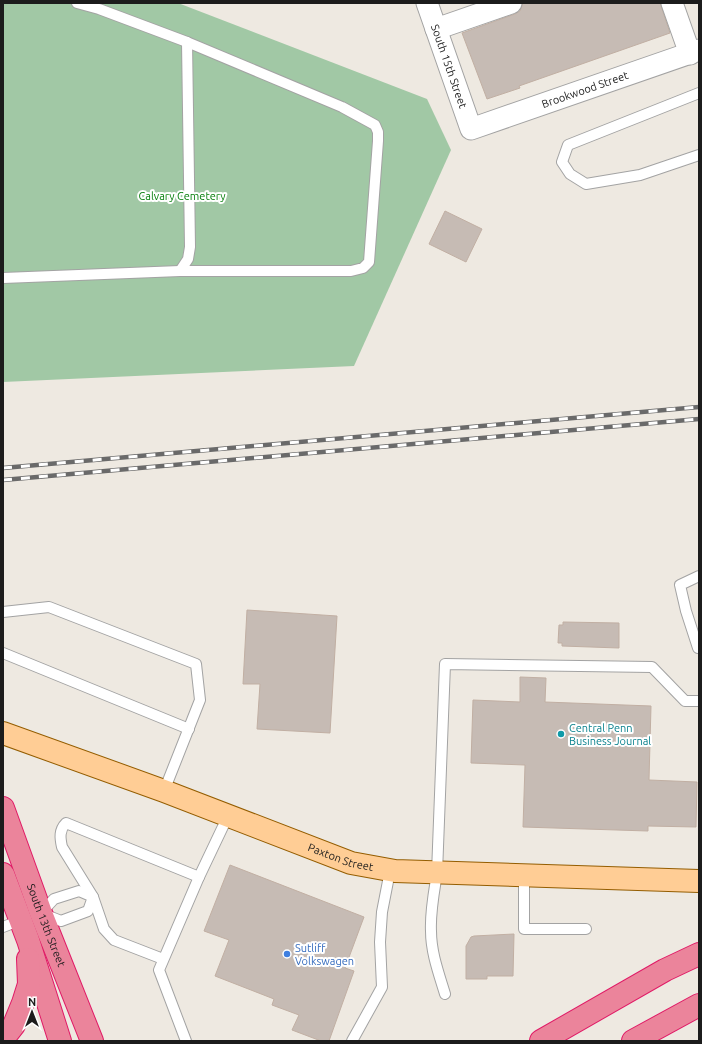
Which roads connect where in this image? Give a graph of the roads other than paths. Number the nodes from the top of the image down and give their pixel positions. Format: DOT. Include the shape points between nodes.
graph roads {
  1 [pos="77,3"];
  2 [pos="427,3"];
  3 [pos="511,3"];
  4 [pos="672,3"];
  5 [pos="436,29"];
  6 [pos="187,42"];
  7 [pos="694,52"];
  8 [pos="699,93"];
  9 [pos="471,129"];
  10 [pos="699,155"];
  11 [pos="180,271"];
  12 [pos="3,278"];
  13 [pos="699,576"];
  14 [pos="3,612"];
  15 [pos="699,648"];
  16 [pos="3,653"];
  17 [pos="699,701"];
  18 [pos="188,729"];
  19 [pos="3,733"];
  20 [pos="164,791"];
  21 [pos="3,808"];
  22 [pos="228,816"];
  23 [pos="390,871"];
  24 [pos="437,873"];
  25 [pos="3,874"];
  26 [pos="524,875"];
  27 [pos="199,877"];
  28 [pos="699,881"];
  29 [pos="93,897"];
  30 [pos="23,925"];
  31 [pos="586,929"];
  32 [pos="699,946"];
  33 [pos="699,954"];
  34 [pos="163,959"];
  35 [pos="665,970"];
  36 [pos="445,994"];
  37 [pos="693,1009"];
  38 [pos="3,1039"];
  39 [pos="60,1041"];
  40 [pos="92,1041"];
  41 [pos="186,1041"];
  42 [pos="352,1041"];
  43 [pos="541,1041"];
  44 [pos="633,1041"];
  1 -- 6 [label="lane"];
  2 -- 5 [label="street, South 15th Street"];
  3 -- 5 [label="street"];
  4 -- 7 [label="street"];
  5 -- 9 [label="street, South 15th Street"];
  6 -- 11 [label="lane" via="190,247 188,259"];
  6 -- 11 [label="lane" via="370,121 377,128 378,141 371,257 363,268 351,271"];
  7 -- 9 [label="street, Brookwood Street"];
  8 -- 10 [label="lane" via="568,145 562,162 570,174 586,184 640,176"];
  11 -- 12 [label="lane"];
  13 -- 15 [label="lane" via="680,585"];
  14 -- 18 [label="lane" via="49,607 196,664 200,700"];
  16 -- 18 [label="lane"];
  17 -- 24 [label="lane" via="685,701 652,667 445,664"];
  18 -- 20 [label="lane"];
  19 -- 20 [label="main road, Paxton Street"];
  20 -- 22 [label="main road, Paxton Street"];
  21 -- 30 [label="highway, South 13th Street"];
  22 -- 23 [label="main road, Paxton Street" via="351,863"];
  22 -- 27 [label="lane"];
  23 -- 24 [label="main road, Paxton Street"];
  23 -- 42 [label="lane" via="382,912 382,987"];
  24 -- 26 [label="main road, Paxton Street"];
  24 -- 36 [label="lane" via="430,932"];
  25 -- 30 [label="highway, South 13th Street"];
  26 -- 28 [label="main road, Paxton Street"];
  26 -- 31 [label="lane" via="524,929"];
  27 -- 29 [label="lane" via="66,823 61,833 62,847"];
  27 -- 34 [label="lane"];
  29 -- 30 [label="lane" via="88,911 61,921"];
  29 -- 30 [label="lane" via="79,891 54,899"];
  29 -- 34 [label="lane" via="104,929 114,940"];
  30 -- 38 [label="highway" via="29,984 14,1025"];
  30 -- 39 [label="highway, South 13th Street"];
  30 -- 40 [label="highway, South 13th Street"];
  32 -- 35 [label="highway"];
  33 -- 35 [label="highway"];
  34 -- 41 [label="lane" via="159,970"];
  35 -- 43 [label="highway"];
  37 -- 44 [label="highway"];
}
